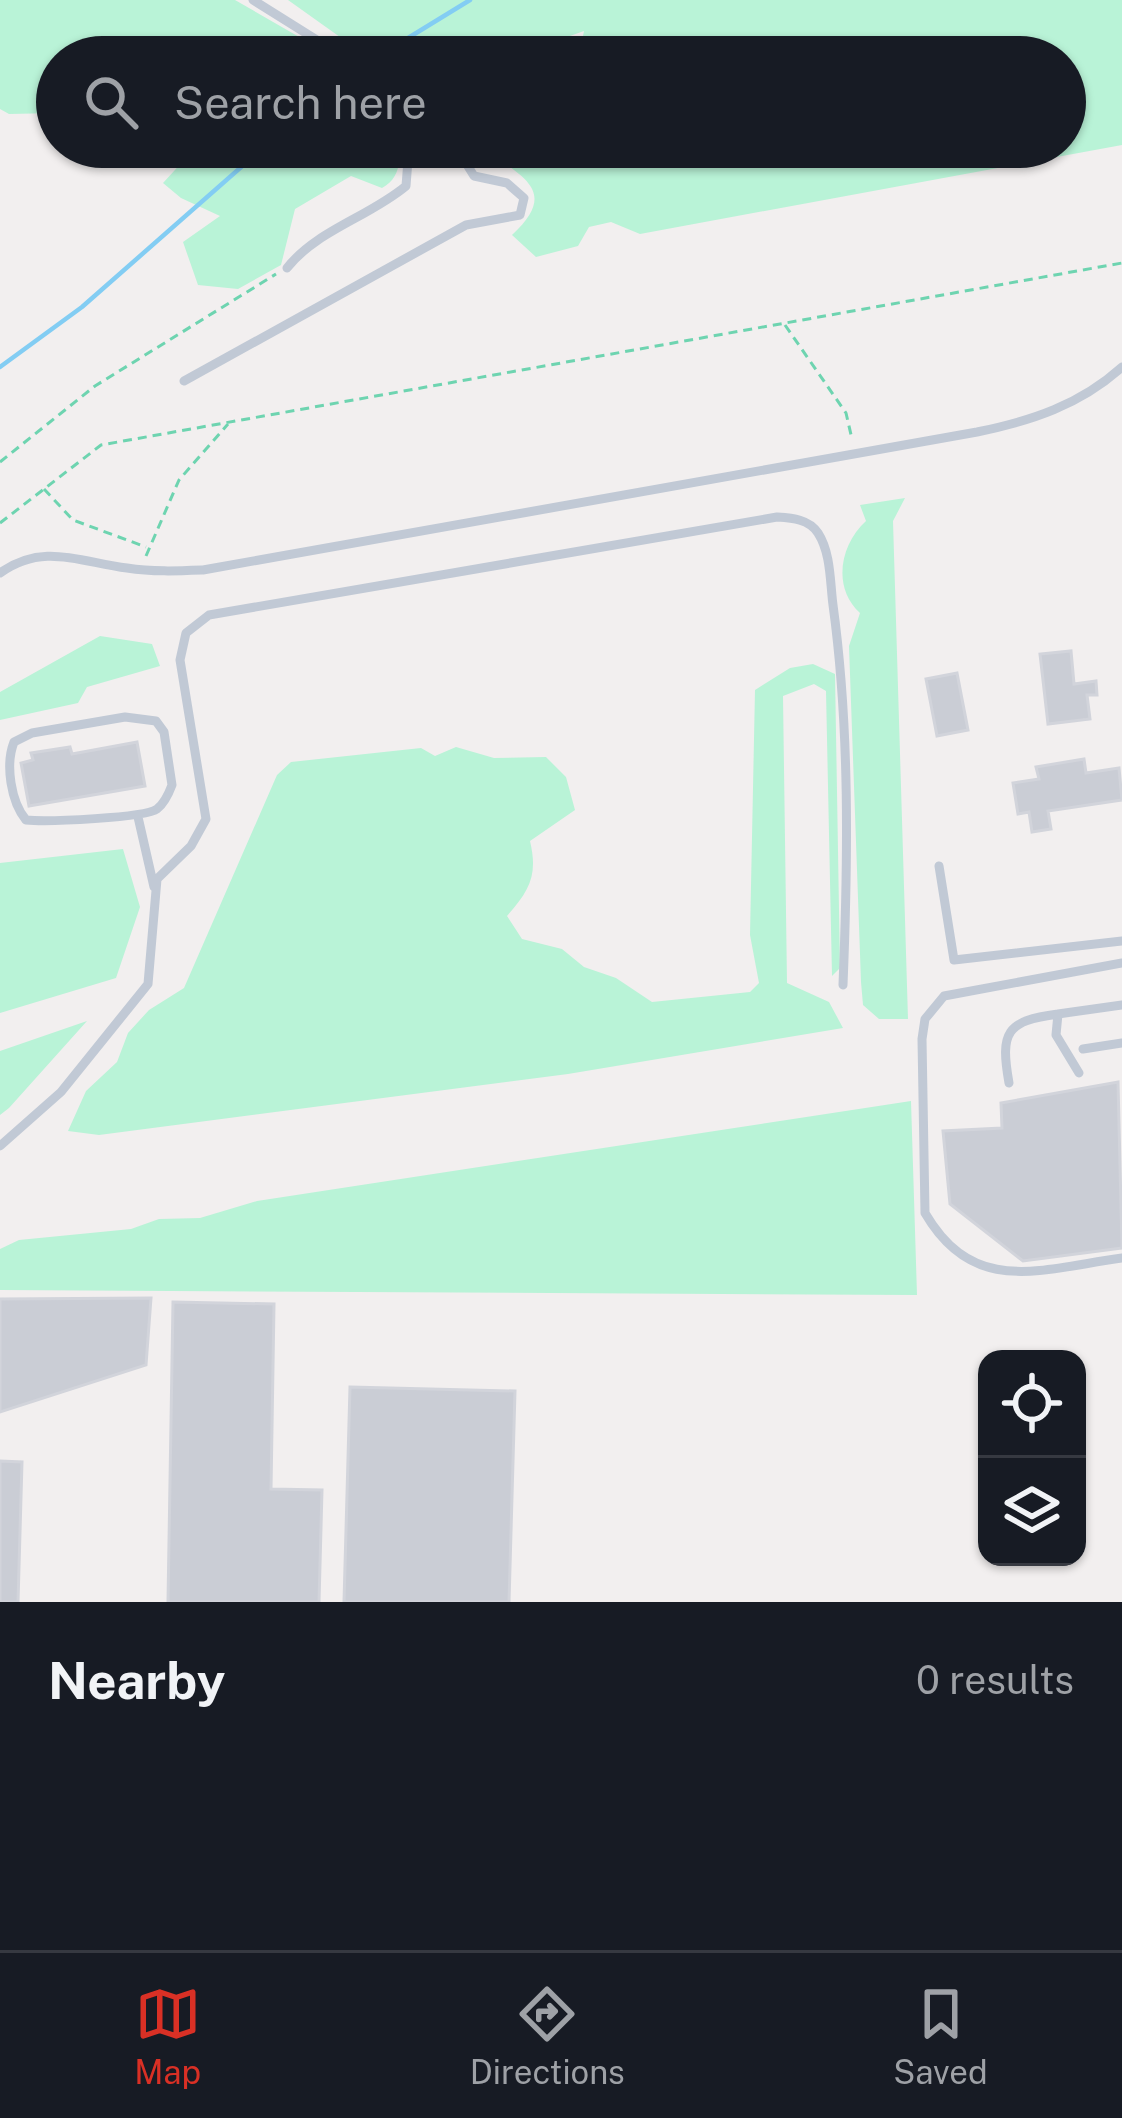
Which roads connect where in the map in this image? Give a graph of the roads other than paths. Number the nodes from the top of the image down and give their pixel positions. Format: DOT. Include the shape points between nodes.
graph roads {
  1 [pos="253,0"];
  2 [pos="310,36"];
  3 [pos="408,168"];
  4 [pos="469,168"];
  5 [pos="286,268"];
  6 [pos="1122,368"];
  7 [pos="184,382"];
  8 [pos="0,573"];
  9 [pos="14,742"];
  10 [pos="0,745"];
  11 [pos="138,817"];
  12 [pos="939,866"];
  13 [pos="156,892"];
  14 [pos="1122,941"];
  15 [pos="1122,963"];
  16 [pos="844,985"];
  17 [pos="1122,1005"];
  18 [pos="1058,1014"];
  19 [pos="1122,1043"];
  20 [pos="1083,1048"];
  21 [pos="1078,1073"];
  22 [pos="1009,1084"];
  23 [pos="0,1146"];
  24 [pos="1122,1258"];
  1 -- 2 [label="lane"];
  3 -- 5 [label="lane" via="406,186 385,204 301,249"];
  4 -- 7 [label="lane" via="524,198 520,215 466,225"];
  6 -- 8 [label="lane" via="1027,422 853,454 203,570 142,570 76,554 42,555"];
  9 -- 10 [label="lane"];
  9 -- 11 [label="lane" via="13,787 26,820"];
  9 -- 11 [label="lane" via="125,717 156,721 172,785 156,810"];
  11 -- 13 [label="lane"];
  12 -- 14 [label="lane" via="954,960"];
  13 -- 16 [label="lane" via="157,879 206,819 180,660 186,633 209,616 799,519 817,529 826,553 836,621"];
  13 -- 23 [label="lane" via="148,984 61,1092"];
  15 -- 24 [label="lane" via="944,996 925,1019 922,1039 925,1213 939,1237 970,1263 1007,1274"];
  17 -- 18 [label="lane"];
  18 -- 21 [label="lane" via="1056,1035"];
  18 -- 22 [label="lane" via="1014,1026 1004,1054"];
  19 -- 20 [label="lane"];
}
